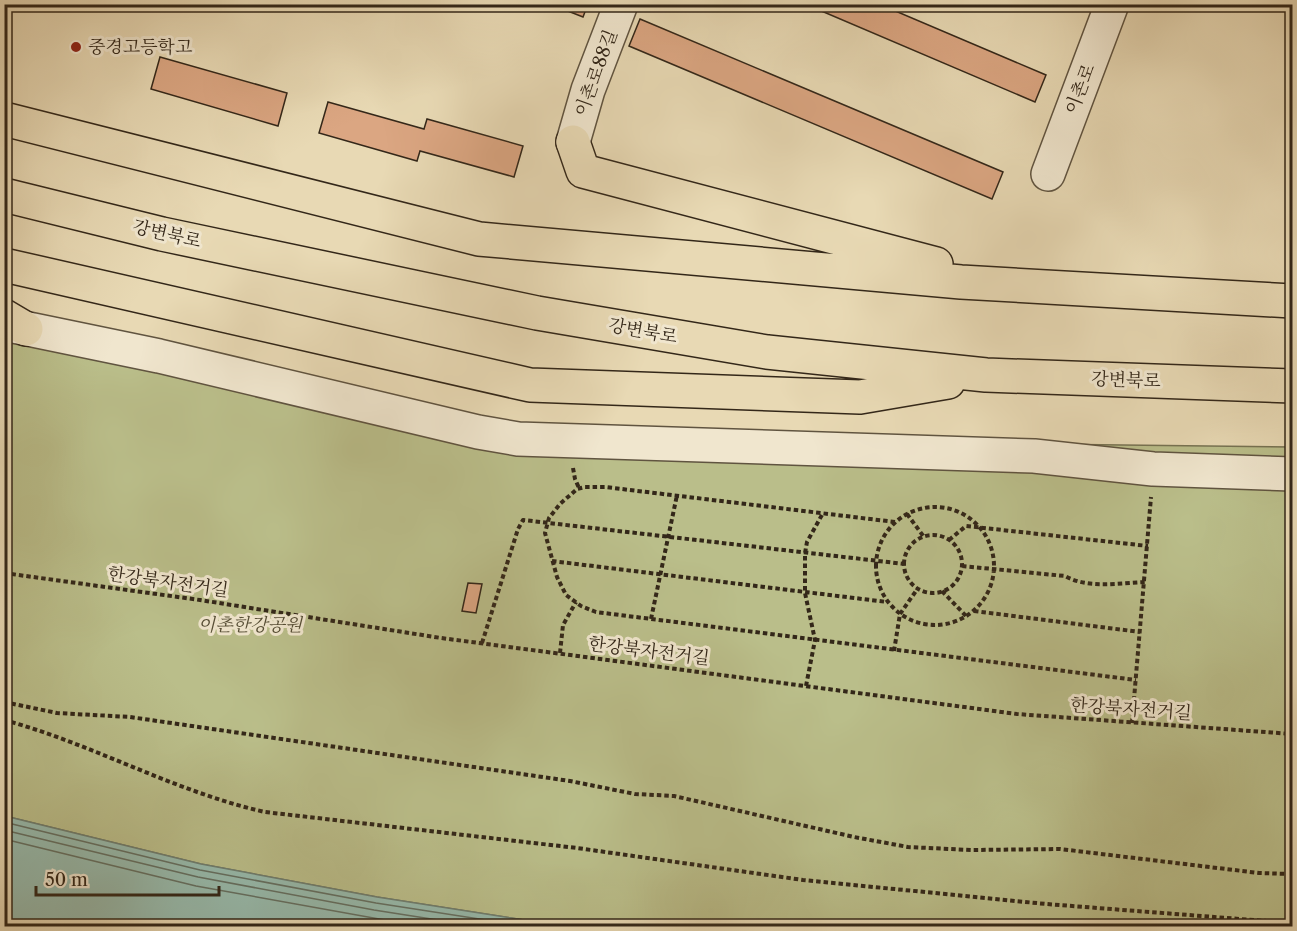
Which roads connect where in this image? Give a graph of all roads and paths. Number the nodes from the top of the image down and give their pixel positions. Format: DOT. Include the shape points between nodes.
graph roads {
  1 [pos="621,4"];
  2 [pos="1112,4"];
  3 [pos="4,119"];
  4 [pos="573,142"];
  5 [pos="1048,174"];
  6 [pos="4,195"];
  7 [pos="6,267"];
  8 [pos="1019,285"];
  9 [pos="1293,301"];
  10 [pos="12,323"];
  11 [pos="986,375"];
  12 [pos="1293,386"];
  13 [pos="1153,469"];
  14 [pos="1293,474"];
  15 [pos="676,495"];
  16 [pos="823,513"];
  17 [pos="907,514"];
  18 [pos="895,522"];
  19 [pos="548,524"];
  20 [pos="979,526"];
  21 [pos="668,537"];
  22 [pos="924,537"];
  23 [pos="949,540"];
  24 [pos="1148,546"];
  25 [pos="805,553"];
  26 [pos="876,560"];
  27 [pos="552,561"];
  28 [pos="905,564"];
  29 [pos="962,566"];
  30 [pos="994,569"];
  31 [pos="4,573"];
  32 [pos="661,575"];
  33 [pos="1145,582"];
  34 [pos="918,588"];
  35 [pos="942,591"];
  36 [pos="805,593"];
  37 [pos="576,602"];
  38 [pos="888,602"];
  39 [pos="974,611"];
  40 [pos="900,614"];
  41 [pos="966,616"];
  42 [pos="651,619"];
  43 [pos="1140,633"];
  44 [pos="815,640"];
  45 [pos="482,643"];
  46 [pos="894,651"];
  47 [pos="560,653"];
  48 [pos="1136,680"];
  49 [pos="806,686"];
  50 [pos="4,702"];
  51 [pos="4,720"];
  52 [pos="1132,723"];
  53 [pos="1293,734"];
  54 [pos="1293,874"];
  55 [pos="1293,923"];
  1 -- 4 [label="street, 이촌로88길"];
  2 -- 5 [label="street, 이촌로"];
  3 -- 8 [label="highway" via="479,238"];
  4 -- 8 [label="highway" via="583,171"];
  6 -- 11 [label="highway, 강변북로" via="162,234 537,313 767,352"];
  7 -- 11 [label="highway" via="530,385 860,397"];
  8 -- 9 [label="highway"];
  10 -- 13 [label="street" via="518,439 1034,456"];
  11 -- 12 [label="highway, 강변북로"];
  13 -- 14 [label="street"];
  13 -- 24 [label="path"];
  15 -- 16 [label="path"];
  15 -- 19 [label="path" via="585,486 560,504"];
  15 -- 21 [label="path"];
  16 -- 18 [label="path"];
  16 -- 25 [label="path"];
  17 -- 18 [label="path"];
  17 -- 20 [label="path" via="935,507 951,509"];
  17 -- 22 [label="path"];
  18 -- 26 [label="path" via="882,539"];
  19 -- 21 [label="path"];
  19 -- 27 [label="path" via="545,533"];
  19 -- 45 [label="path" via="523,520 518,528"];
  20 -- 23 [label="path" via="966,526"];
  20 -- 24 [label="path"];
  20 -- 30 [label="path" via="988,539"];
  21 -- 25 [label="path"];
  21 -- 32 [label="path"];
  22 -- 23 [label="path" via="941,536"];
  22 -- 28 [label="path" via="913,543"];
  23 -- 29 [label="path" via="960,554"];
  24 -- 33 [label="path"];
  25 -- 26 [label="path"];
  25 -- 36 [label="path"];
  26 -- 28 [label="path"];
  26 -- 38 [label="path" via="879,586"];
  27 -- 32 [label="path"];
  27 -- 37 [label="path" via="566,595"];
  28 -- 34 [label="path" via="909,579"];
  29 -- 30 [label="path"];
  29 -- 35 [label="path" via="957,580"];
  30 -- 33 [label="path" via="1065,576 1090,584"];
  30 -- 39 [label="path" via="991,585"];
  31 -- 45 [label="path, 한강북자전거길"];
  32 -- 36 [label="path"];
  32 -- 42 [label="path"];
  33 -- 43 [label="path"];
  34 -- 35 [label="path"];
  34 -- 40 [label="path"];
  35 -- 41 [label="path"];
  36 -- 38 [label="path"];
  36 -- 44 [label="path"];
  37 -- 42 [label="path" via="596,612"];
  37 -- 47 [label="path" via="563,625"];
  38 -- 40 [label="path"];
  39 -- 41 [label="path"];
  39 -- 43 [label="path"];
  40 -- 41 [label="path" via="928,625 944,625"];
  40 -- 46 [label="path"];
  42 -- 44 [label="path"];
  43 -- 48 [label="path"];
  44 -- 46 [label="path"];
  44 -- 49 [label="path"];
  45 -- 47 [label="path, 한강북자전거길"];
  46 -- 48 [label="path"];
  47 -- 49 [label="path, 한강북자전거길"];
  48 -- 52 [label="path"];
  49 -- 52 [label="path, 한강북자전거길" via="1017,714"];
  50 -- 54 [label="path" via="57,713 130,717 570,781 635,794 674,796 909,847 1060,849"];
  51 -- 55 [label="path" via="40,729 231,804 265,812 577,848 803,880"];
  52 -- 53 [label="path, 한강북자전거길"];
}
